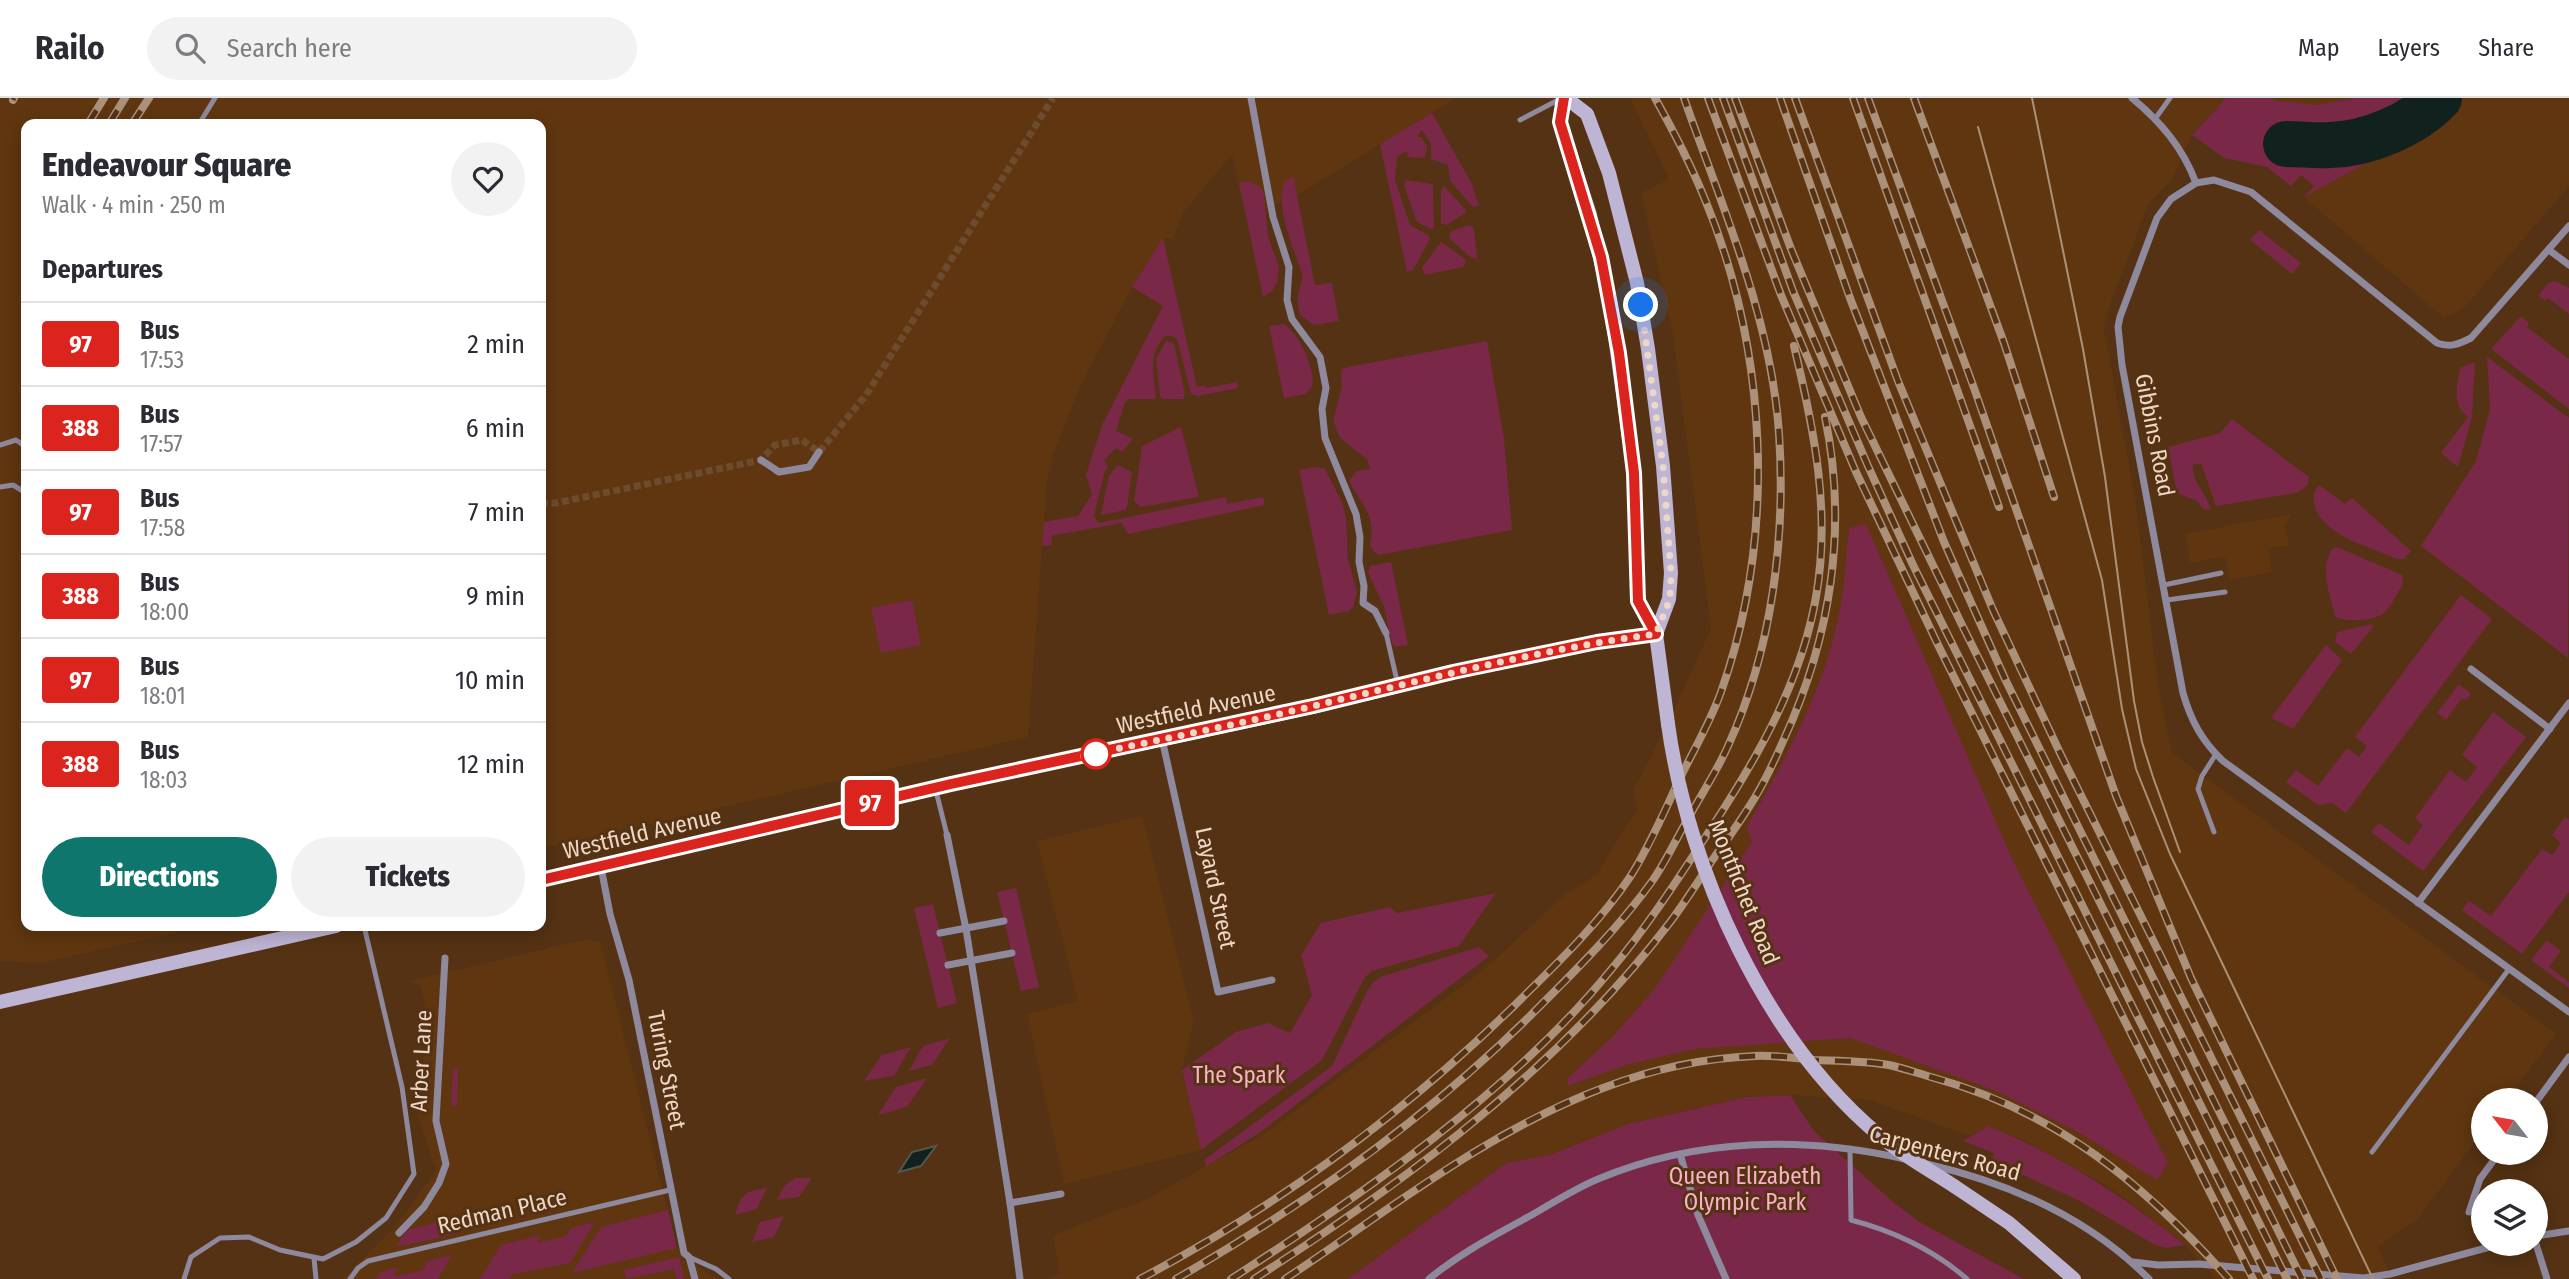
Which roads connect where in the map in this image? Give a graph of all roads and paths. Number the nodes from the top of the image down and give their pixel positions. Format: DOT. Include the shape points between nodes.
graph roads {
  1 [pos="215,98"];
  2 [pos="1251,98"];
  3 [pos="1564,98"];
  4 [pos="2132,98"];
  5 [pos="2170,98"];
  6 [pos="202,119"];
  7 [pos="2155,119"];
  8 [pos="1520,120"];
  9 [pos="2196,183"];
  10 [pos="2569,226"];
  11 [pos="2549,250"];
  12 [pos="2569,265"];
  13 [pos="21,443"];
  14 [pos="0,446"];
  15 [pos="819,452"];
  16 [pos="761,460"];
  17 [pos="0,487"];
  18 [pos="21,490"];
  19 [pos="2221,573"];
  20 [pos="2164,585"];
  21 [pos="2225,592"];
  22 [pos="2167,600"];
  23 [pos="1386,633"];
  24 [pos="1656,634"];
  25 [pos="2471,669"];
  26 [pos="1398,685"];
  27 [pos="2569,704"];
  28 [pos="2550,729"];
  29 [pos="1162,739"];
  30 [pos="2216,754"];
  31 [pos="936,788"];
  32 [pos="2214,832"];
  33 [pos="947,835"];
  34 [pos="601,867"];
  35 [pos="546,879"];
  36 [pos="2418,903"];
  37 [pos="1004,921"];
  38 [pos="966,929"];
  39 [pos="314,931"];
  40 [pos="365,931"];
  41 [pos="940,933"];
  42 [pos="1012,953"];
  43 [pos="445,958"];
  44 [pos="971,961"];
  45 [pos="948,965"];
  46 [pos="2509,969"];
  47 [pos="1272,980"];
  48 [pos="0,1002"];
  49 [pos="2569,1012"];
  50 [pos="2569,1057"];
  51 [pos="2546,1088"];
  52 [pos="1850,1147"];
  53 [pos="2372,1152"];
  54 [pos="1680,1154"];
  55 [pos="2490,1166"];
  56 [pos="670,1190"];
  57 [pos="1061,1194"];
  58 [pos="1010,1203"];
  59 [pos="2469,1212"];
  60 [pos="2569,1231"];
  61 [pos="400,1233"];
  62 [pos="2548,1234"];
  63 [pos="2471,1252"];
  64 [pos="2540,1256"];
  65 [pos="689,1257"];
  66 [pos="314,1258"];
  67 [pos="2132,1262"];
  68 [pos="184,1279"];
  69 [pos="316,1279"];
  70 [pos="350,1279"];
  71 [pos="695,1279"];
  72 [pos="729,1279"];
  73 [pos="1020,1279"];
  74 [pos="1429,1279"];
  75 [pos="1726,1279"];
  76 [pos="1967,1279"];
  77 [pos="2074,1279"];
  78 [pos="2149,1279"];
  79 [pos="2547,1279"];
  1 -- 6 [label="lane"];
  2 -- 23 [label="street" via="1273,216 1289,267 1287,300 1292,319 1320,357 1326,388 1322,409 1325,438 1356,514 1363,603 1375,611"];
  3 -- 8 [label="lane"];
  3 -- 24 [label="street, Montfichet Road" via="1560,122 1601,257 1619,353 1634,473 1638,601"];
  3 -- 24 [label="street, Montfichet Road" via="1587,114 1609,173 1637,283 1663,466 1671,573 1670,599"];
  4 -- 7 [label="street"];
  5 -- 7 [label="lane"];
  7 -- 9 [label="street" via="2177,144"];
  9 -- 11 [label="street" via="2214,180 2251,191 2445,346 2471,338"];
  9 -- 20 [label="street, Gibbins Road" via="2171,199 2157,218 2118,327"];
  10 -- 11 [label="street"];
  11 -- 12 [label="street"];
  13 -- 14 [label="lane" via="16,440"];
  15 -- 16 [label="street" via="809,467 779,472"];
  17 -- 18 [label="lane" via="13,485"];
  19 -- 20 [label="lane"];
  20 -- 22 [label="street, Gibbins Road"];
  21 -- 22 [label="lane"];
  22 -- 30 [label="street, Gibbins Road" via="2189,712 2206,745"];
  23 -- 26 [label="lane"];
  24 -- 26 [label="street, Westfield Avenue" via="1597,642"];
  24 -- 77 [label="street, Montfichet Road, bridge" via="1668,724 1699,852 1736,943 1784,1030 1842,1100 1881,1137 2009,1223"];
  25 -- 28 [label="street"];
  26 -- 29 [label="street, Westfield Avenue"];
  27 -- 28 [label="street"];
  28 -- 36 [label="street"];
  29 -- 31 [label="street, Westfield Avenue"];
  29 -- 47 [label="street, Layard Street" via="1219,992"];
  30 -- 32 [label="lane" via="2198,789"];
  30 -- 36 [label="street, Gibbins Road"];
  31 -- 33 [label="lane"];
  31 -- 34 [label="street, Westfield Avenue"];
  33 -- 38 [label="street"];
  34 -- 35 [label="street, Westfield Avenue"];
  34 -- 56 [label="street, Turing Street" via="629,981"];
  36 -- 46 [label="street, Gibbins Road"];
  37 -- 38 [label="street"];
  38 -- 41 [label="street"];
  38 -- 44 [label="street"];
  39 -- 48 [label="street"];
  40 -- 66 [label="lane" via="402,1087 414,1174 386,1219 356,1242 323,1259"];
  42 -- 44 [label="street"];
  43 -- 61 [label="street, Arber Lane" via="436,1121 446,1164 424,1207"];
  44 -- 45 [label="street"];
  44 -- 58 [label="street"];
  46 -- 49 [label="street, Gibbins Road"];
  46 -- 53 [label="lane"];
  50 -- 51 [label="street"];
  52 -- 54 [label="street, Carpenters Road" via="1755,1144"];
  52 -- 67 [label="street, Carpenters Road" via="1942,1167 2027,1195 2079,1223"];
  52 -- 76 [label="lane" via="1851,1220 1938,1255"];
  54 -- 74 [label="street, Carpenters Road" via="1595,1180 1480,1243"];
  54 -- 75 [label="street" via="1698,1215"];
  55 -- 59 [label="street"];
  56 -- 65 [label="street, Turing Street" via="684,1253"];
  56 -- 70 [label="lane, Redman Place" via="368,1261"];
  57 -- 58 [label="street"];
  58 -- 73 [label="street"];
  60 -- 62 [label="street"];
  63 -- 67 [label="street" via="2364,1278"];
  64 -- 79 [label="street"];
  65 -- 71 [label="street, Turing Street"];
  65 -- 72 [label="lane"];
  66 -- 68 [label="lane" via="249,1237 220,1238 191,1256"];
  66 -- 69 [label="lane"];
  67 -- 78 [label="street, Carpenters Road"];
}
